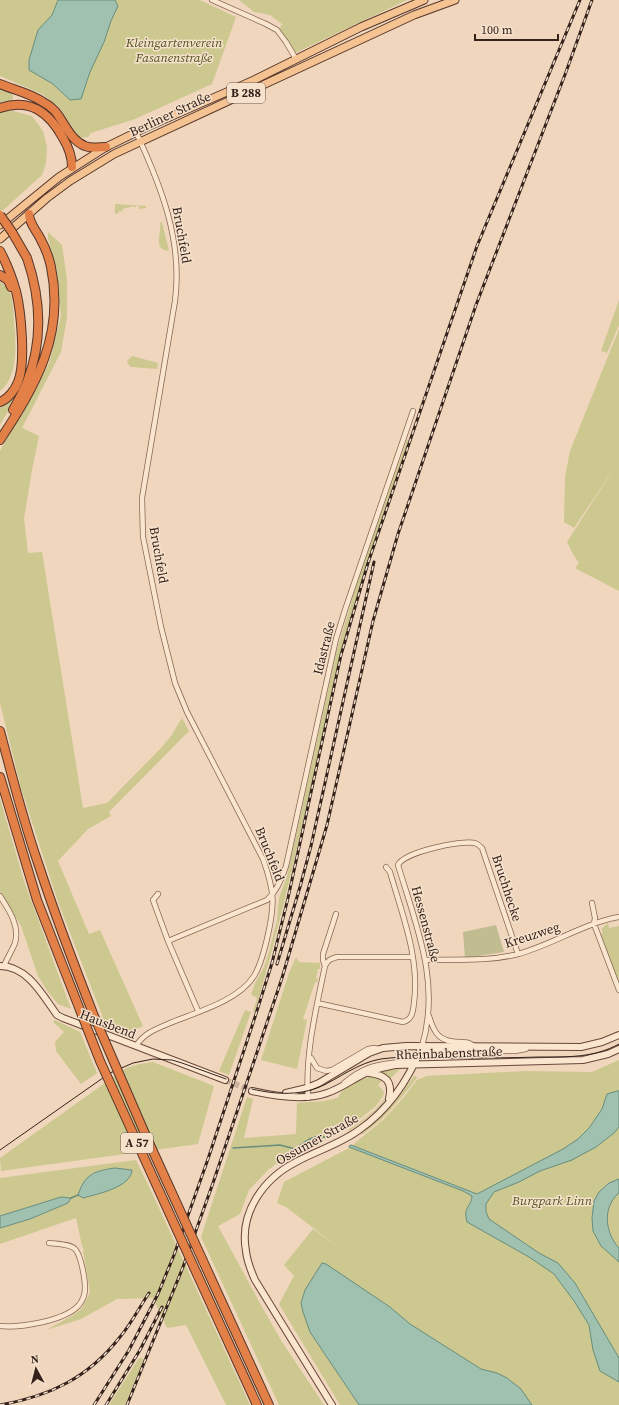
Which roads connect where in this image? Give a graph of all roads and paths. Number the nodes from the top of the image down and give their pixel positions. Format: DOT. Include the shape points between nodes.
graph roads {
  1 [pos="212,0"];
  2 [pos="424,0"];
  3 [pos="455,0"];
  4 [pos="296,59"];
  5 [pos="0,84"];
  6 [pos="0,108"];
  7 [pos="136,132"];
  8 [pos="140,141"];
  9 [pos="106,147"];
  10 [pos="72,167"];
  11 [pos="18,209"];
  12 [pos="29,214"];
  13 [pos="0,215"];
  14 [pos="0,225"];
  15 [pos="0,239"];
  16 [pos="0,251"];
  17 [pos="0,275"];
  18 [pos="20,311"];
  19 [pos="0,402"];
  20 [pos="413,411"];
  21 [pos="0,436"];
  22 [pos="0,440"];
  23 [pos="0,731"];
  24 [pos="0,777"];
  25 [pos="398,865"];
  26 [pos="386,867"];
  27 [pos="158,894"];
  28 [pos="273,895"];
  29 [pos="0,896"];
  30 [pos="592,903"];
  31 [pos="336,914"];
  32 [pos="619,917"];
  33 [pos="594,924"];
  34 [pos="168,941"];
  35 [pos="518,954"];
  36 [pos="413,957"];
  37 [pos="426,960"];
  38 [pos="2,966"];
  39 [pos="325,966"];
  40 [pos="619,990"];
  41 [pos="317,1003"];
  42 [pos="198,1012"];
  43 [pos="429,1014"];
  44 [pos="619,1035"];
  45 [pos="136,1046"];
  46 [pos="422,1046"];
  47 [pos="476,1047"];
  48 [pos="533,1047"];
  49 [pos="380,1049"];
  50 [pos="619,1049"];
  51 [pos="310,1055"];
  52 [pos="417,1059"];
  53 [pos="367,1073"];
  54 [pos="225,1080"];
  55 [pos="307,1088"];
  56 [pos="337,1089"];
  57 [pos="252,1091"];
  58 [pos="271,1094"];
  59 [pos="308,1098"];
  60 [pos="389,1103"];
  61 [pos="49,1243"];
  62 [pos="0,1326"];
  63 [pos="257,1405"];
  64 [pos="269,1405"];
  65 [pos="332,1405"];
  1 -- 4 [label="street" via="277,30"];
  2 -- 4 [label="main road, Berliner Straße / B 288"];
  3 -- 8 [label="main road, Berliner Straße / B 288" via="414,15"];
  4 -- 7 [label="main road, Berliner Straße / B 288"];
  5 -- 9 [label="highway" via="42,101 55,111 80,143 94,148"];
  6 -- 10 [label="highway" via="23,105 36,109 50,118 69,148"];
  7 -- 8 [label="street, Bruchfeld"];
  7 -- 9 [label="main road, Berliner Straße / B 288"];
  8 -- 12 [label="main road, Berliner Straße / B 288" via="70,181"];
  8 -- 28 [label="street, Bruchfeld" via="166,206 177,266 175,301 142,498 143,537 162,632 178,692 263,859"];
  9 -- 10 [label="main road, Berliner Straße / B 288"];
  10 -- 11 [label="main road, Berliner Straße / B 288"];
  11 -- 13 [label="main road"];
  11 -- 14 [label="main road, Berliner Straße / B 288"];
  12 -- 15 [label="main road, Berliner Straße / B 288"];
  12 -- 22 [label="highway" via="30,222 40,237 50,265 54,284 54,323 46,358 37,378"];
  13 -- 21 [label="highway, bridge" via="27,258 34,279 38,305 36,352 27,382"];
  16 -- 18 [label="highway" via="12,278"];
  17 -- 18 [label="highway" via="8,280"];
  18 -- 19 [label="highway" via="22,367 12,393"];
  20 -- 28 [label="street, Idastraße" via="336,639 286,866"];
  23 -- 64 [label="highway, A 57, bridge" via="37,863 94,1016"];
  24 -- 63 [label="highway, A 57, bridge" via="37,900 100,1061"];
  25 -- 35 [label="street, Bruchhecke" via="406,857 439,847 467,843 480,845"];
  25 -- 37 [label="street, Hessenstraße"];
  26 -- 36 [label="street" via="390,872"];
  27 -- 34 [label="street" via="154,900"];
  28 -- 34 [label="street, Bruchfeld" via="267,900"];
  28 -- 42 [label="street, Bruchfeld" via="266,946 255,975 237,993"];
  29 -- 38 [label="street" via="10,911 16,934 15,943"];
  30 -- 33 [label="street"];
  31 -- 39 [label="street" via="323,954"];
  32 -- 33 [label="street, Kreuzweg"];
  33 -- 35 [label="street, Kreuzweg"];
  33 -- 40 [label="street"];
  34 -- 42 [label="street"];
  35 -- 37 [label="street, Kreuzweg" via="480,960"];
  36 -- 39 [label="street" via="336,957 327,961"];
  36 -- 41 [label="street" via="416,986 413,1012 408,1021"];
  37 -- 43 [label="street, Hessenstraße"];
  38 -- 45 [label="main road, Hausbend" via="14,968 28,976 57,1015"];
  39 -- 41 [label="street"];
  41 -- 51 [label="street"];
  42 -- 45 [label="street, Bruchfeld" via="154,1030"];
  43 -- 46 [label="street, Hessenstraße"];
  43 -- 47 [label="street, Hessenstraße" via="434,1030 441,1038 449,1042 469,1043"];
  44 -- 48 [label="main road, Rheinbabenstraße" via="581,1047"];
  45 -- 54 [label="main road, Hausbend"];
  46 -- 47 [label="main road, Rheinbabenstraße"];
  46 -- 49 [label="main road, Rheinbabenstraße"];
  46 -- 52 [label="main road, Ossumer Straße"];
  47 -- 48 [label="main road, Rheinbabenstraße"];
  48 -- 52 [label="street, Rheinbabenstraße" via="515,1051 427,1050"];
  49 -- 51 [label="street" via="368,1049 326,1071 317,1068"];
  49 -- 55 [label="main road, Rheinbabenstraße"];
  50 -- 52 [label="main road, Rheinbabenstraße" via="583,1060"];
  51 -- 55 [label="street"];
  52 -- 53 [label="main road, Rheinbabenstraße"];
  52 -- 56 [label="street" via="375,1065 353,1075"];
  52 -- 60 [label="main road, Ossumer Straße"];
  53 -- 56 [label="main road, Rheinbabenstraße"];
  53 -- 60 [label="main road" via="379,1075 389,1083"];
  55 -- 58 [label="main road, Rheinbabenstraße" via="285,1094"];
  55 -- 59 [label="street"];
  56 -- 59 [label="main road, Rheinbabenstraße"];
  57 -- 58 [label="main road"];
  58 -- 59 [label="main road, Rheinbabenstraße"];
  60 -- 65 [label="main road, Ossumer Straße" via="358,1131 296,1161 272,1178 252,1205 245,1229 246,1251 255,1280"];
  61 -- 62 [label="street" via="70,1246 78,1252 84,1278 84,1297 79,1305 62,1316 25,1326"];
}
